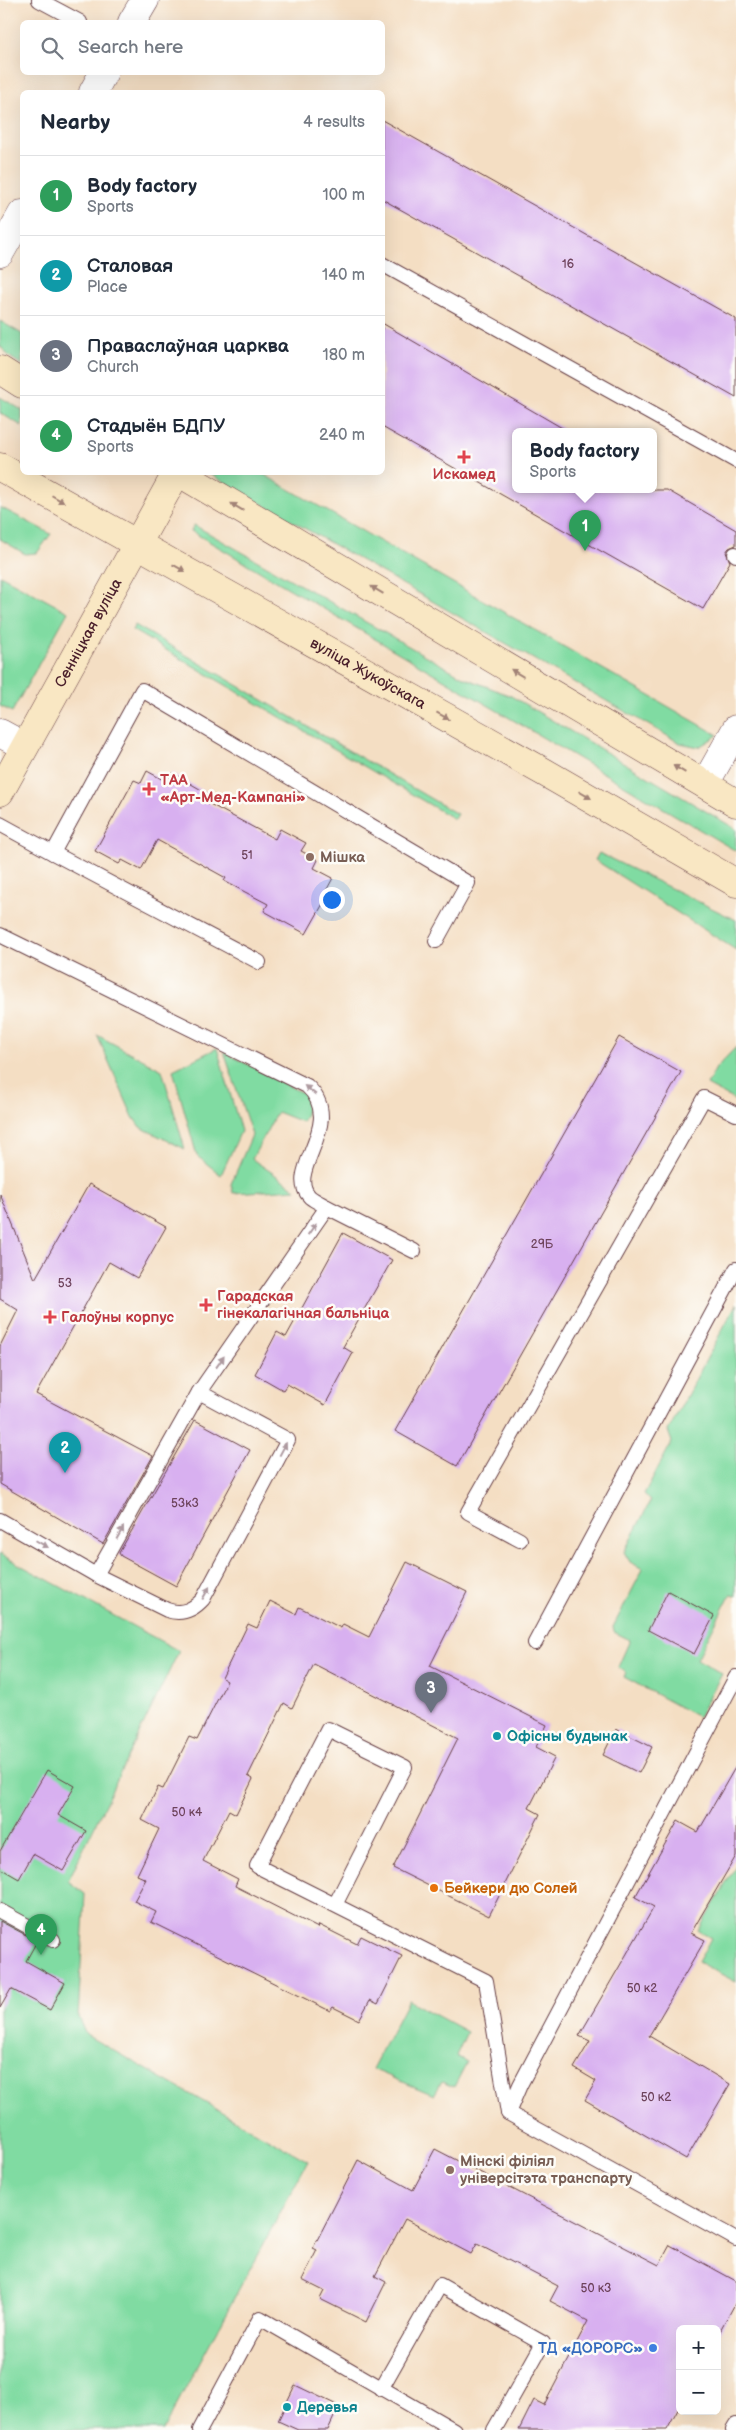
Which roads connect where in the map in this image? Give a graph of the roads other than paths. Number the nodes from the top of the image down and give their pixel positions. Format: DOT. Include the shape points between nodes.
graph roads {
  1 [pos="39,0"];
  2 [pos="145,0"];
  3 [pos="76,20"];
  4 [pos="133,20"];
  5 [pos="102,75"];
  6 [pos="93,90"];
  7 [pos="20,218"];
  8 [pos="0,253"];
  9 [pos="385,266"];
  10 [pos="0,370"];
  11 [pos="20,383"];
  12 [pos="736,460"];
  13 [pos="0,466"];
  14 [pos="176,475"];
  15 [pos="183,475"];
  16 [pos="137,544"];
  17 [pos="736,729"];
  18 [pos="0,733"];
  19 [pos="24,746"];
  20 [pos="705,784"];
  21 [pos="0,792"];
  22 [pos="736,803"];
  23 [pos="0,824"];
  24 [pos="54,853"];
  25 [pos="736,883"];
  26 [pos="0,935"];
  27 [pos="436,940"];
  28 [pos="259,962"];
  29 [pos="736,1114"];
  30 [pos="327,1207"];
  31 [pos="414,1251"];
  32 [pos="736,1269"];
  33 [pos="199,1392"];
  34 [pos="0,1520"];
  35 [pos="520,1540"];
  36 [pos="96,1575"];
  37 [pos="535,1643"];
  38 [pos="736,1677"];
  39 [pos="335,1905"];
  40 [pos="0,1911"];
  41 [pos="53,1940"];
  42 [pos="508,2113"];
  43 [pos="736,2239"];
  44 [pos="381,2388"];
  45 [pos="736,2425"];
  46 [pos="200,2430"];
  47 [pos="454,2430"];
  48 [pos="494,2430"];
  49 [pos="733,2430"];
  1 -- 3 [label="lane"];
  2 -- 4 [label="street"];
  5 -- 6 [label="street"];
  7 -- 8 [label="street"];
  9 -- 12 [label="lane"];
  10 -- 11 [label="main road"];
  13 -- 16 [label="main road, вуліца Жукоўскага, one-way"];
  14 -- 16 [label="main road, Сенніцкая вуліца"];
  20 -- 15 [label="main road, one-way"];
  16 -- 19 [label="main road, Сенніцкая вуліца"];
  16 -- 25 [label="main road, вуліца Жукоўскага, one-way"];
  17 -- 20 [label="street"];
  18 -- 19 [label="street"];
  19 -- 21 [label="main road, Сенніцкая вуліца"];
  20 -- 22 [label="main road"];
  23 -- 24 [label="lane"];
  24 -- 27 [label="lane" via="142,690 468,883"];
  24 -- 28 [label="lane"];
  30 -- 26 [label="lane, one-way" via="309,1196 304,1184 304,1172 322,1123 317,1096 307,1086"];
  29 -- 35 [label="lane" via="704,1098 468,1512"];
  30 -- 31 [label="lane"];
  33 -- 30 [label="lane, one-way"];
  32 -- 37 [label="lane"];
  36 -- 33 [label="lane, one-way"];
  36 -- 33 [label="lane, one-way" via="177,1614 196,1607 203,1598 288,1440"];
  34 -- 36 [label="lane, one-way"];
  38 -- 42 [label="lane" via="651,1834"];
  39 -- 39 [label="lane" via="405,1768 328,1729 257,1866"];
  39 -- 42 [label="lane" via="486,1980"];
  40 -- 41 [label="lane"];
  42 -- 43 [label="lane"];
  44 -- 46 [label="lane" via="260,2318"];
  44 -- 47 [label="lane"];
  44 -- 48 [label="lane" via="440,2285 543,2343"];
  45 -- 49 [label="lane"];
}
